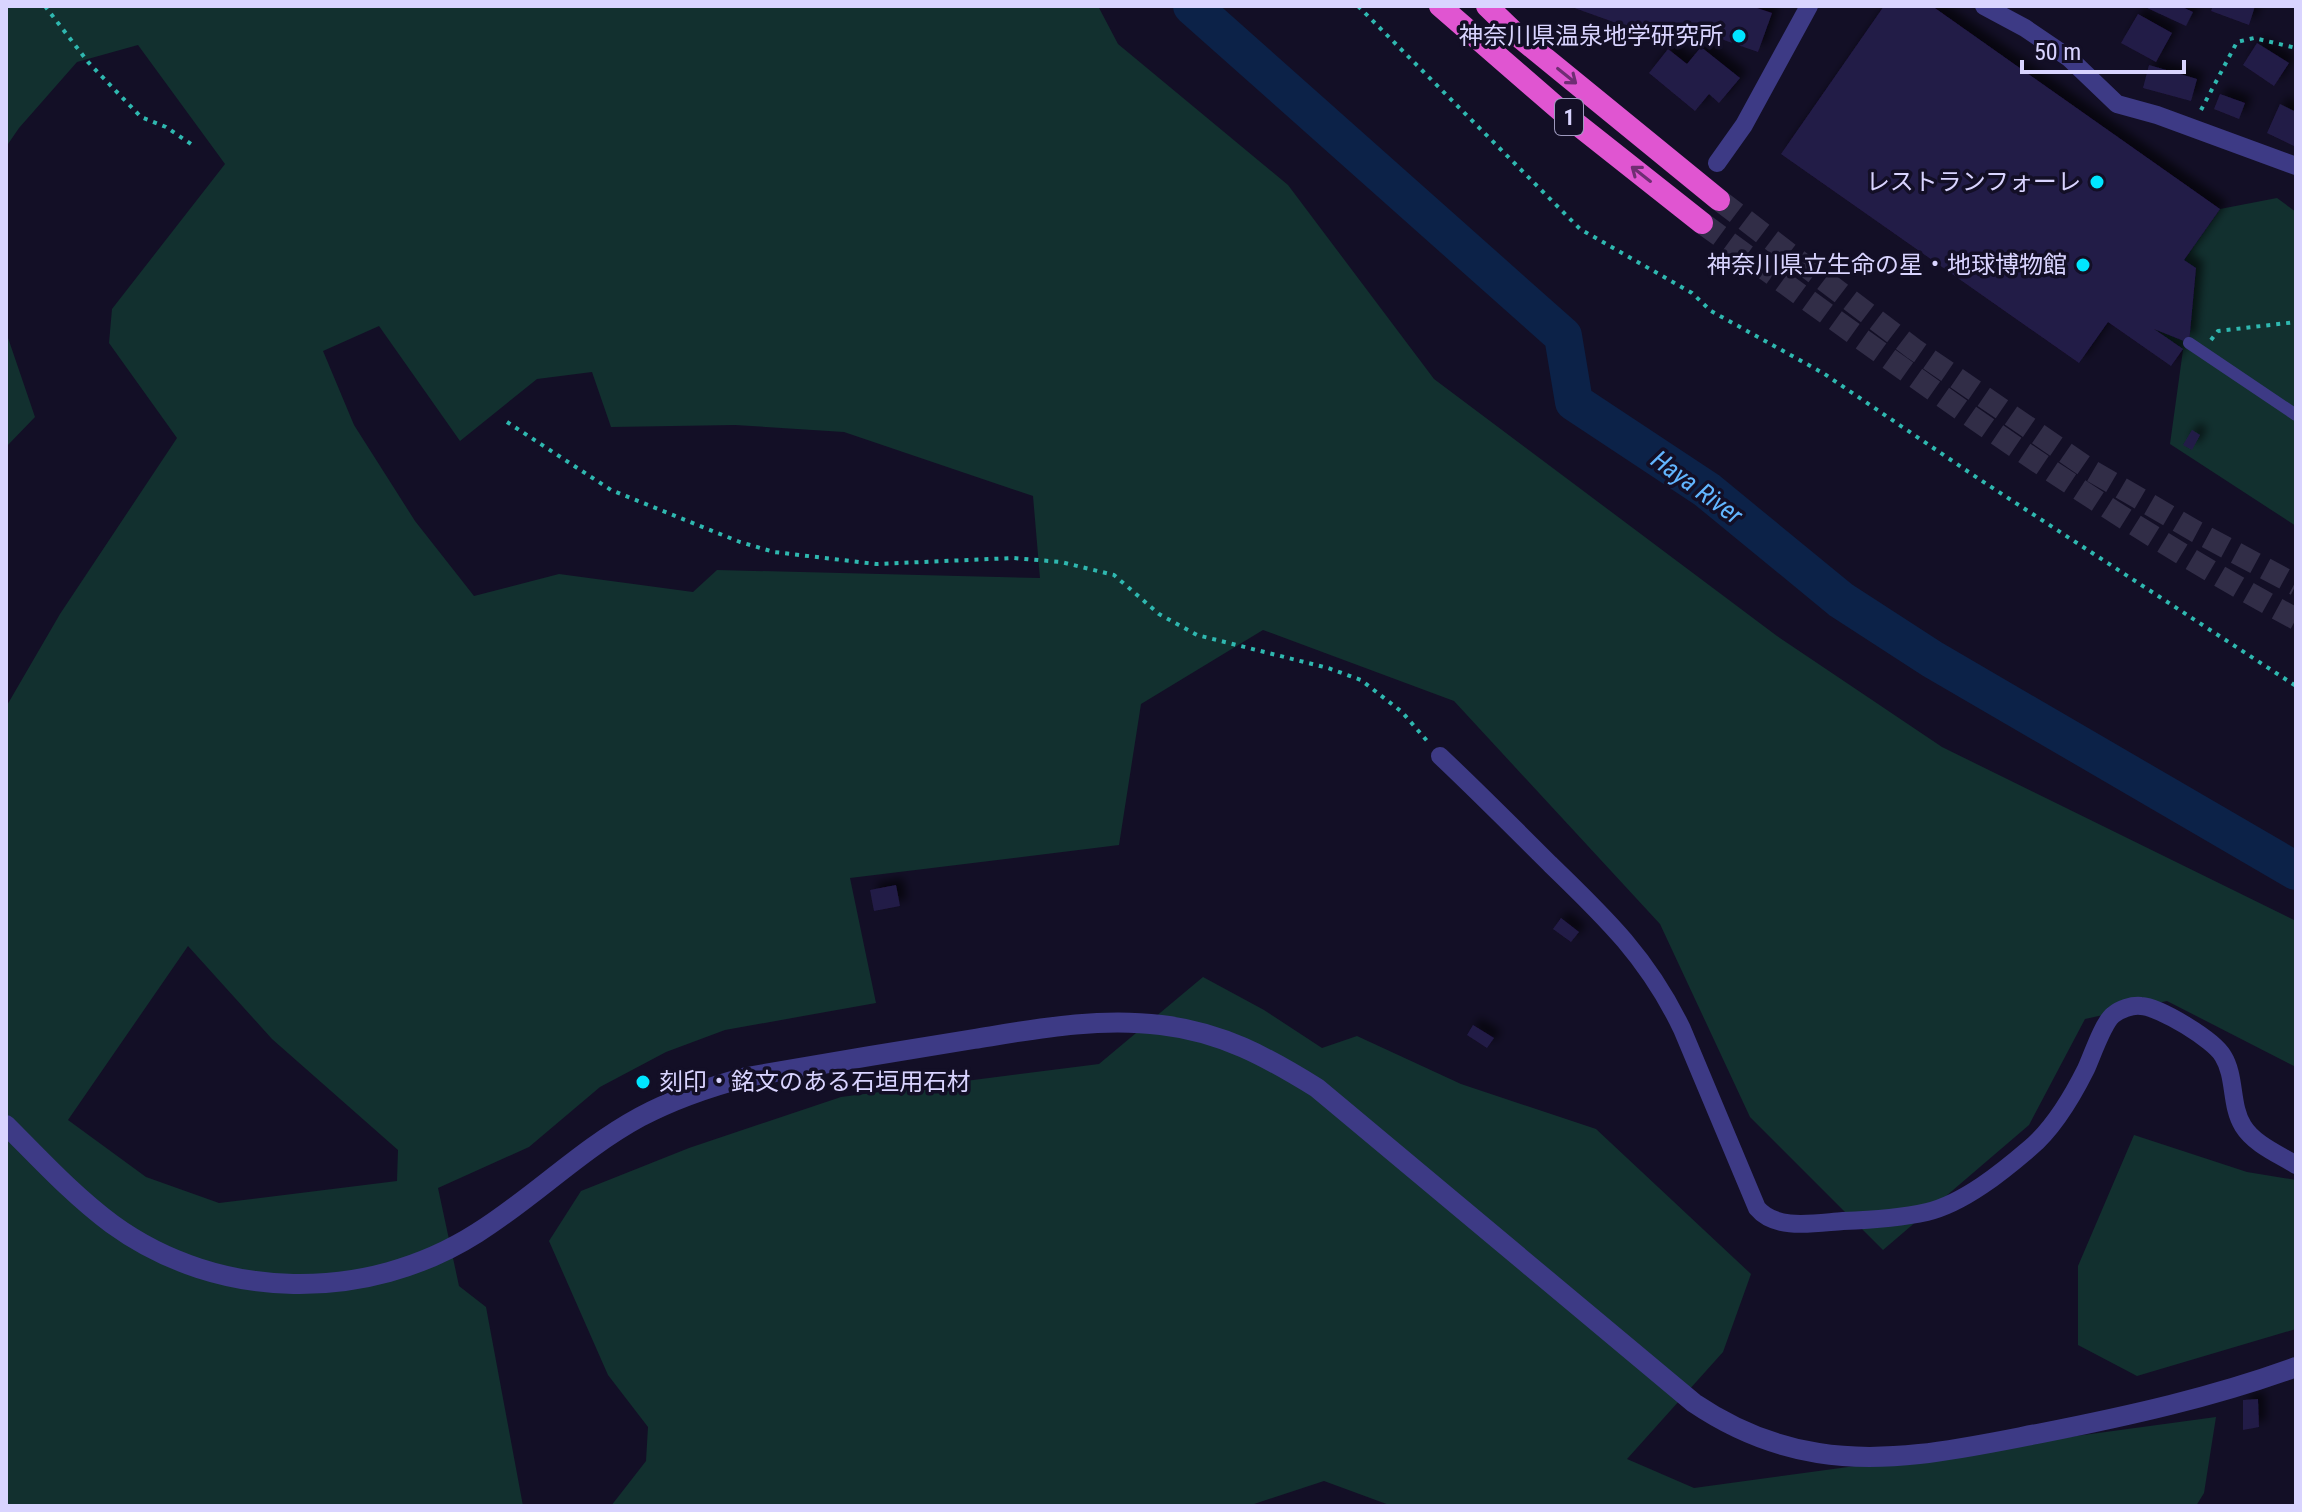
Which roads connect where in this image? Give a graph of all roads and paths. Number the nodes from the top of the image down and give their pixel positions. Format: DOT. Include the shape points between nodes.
graph roads {
  1 [pos="45,6"];
  2 [pos="1358,6"];
  3 [pos="1440,6"];
  4 [pos="1487,6"];
  5 [pos="1809,6"];
  6 [pos="1984,6"];
  7 [pos="2296,48"];
  8 [pos="2192,127"];
  9 [pos="194,146"];
  10 [pos="1717,163"];
  11 [pos="2296,166"];
  12 [pos="1719,200"];
  13 [pos="1702,223"];
  14 [pos="2296,322"];
  15 [pos="2189,343"];
  16 [pos="2201,352"];
  17 [pos="2296,415"];
  18 [pos="507,422"];
  19 [pos="2296,686"];
  20 [pos="1440,756"];
  21 [pos="6,1125"];
  22 [pos="2296,1165"];
  23 [pos="2296,1367"];
  1 -- 9 [label="path" via="88,62 141,117"];
  2 -- 19 [label="path" via="1580,229 1823,373"];
  13 -- 3 [label="highway, 1, one-way"];
  4 -- 12 [label="highway, 1, one-way"];
  5 -- 10 [label="street" via="1744,125"];
  6 -- 8 [label="street" via="2069,58 2117,104"];
  7 -- 8 [label="path" via="2254,38 2237,42"];
  8 -- 11 [label="street"];
  14 -- 16 [label="path" via="2218,331"];
  15 -- 16 [label="street"];
  16 -- 17 [label="street"];
  18 -- 20 [label="path" via="611,490 774,552 876,564 1013,558 1061,562 1114,575 1159,614 1197,635 1361,680 1402,712"];
  20 -- 22 [label="street" via="1639,956 1675,1015 1757,1208 1773,1222 1892,1217 1930,1211 1964,1196 2052,1125 2111,1016 2139,1006 2161,1012 2223,1055 2244,1128"];
  21 -- 23 [label="street" via="71,1191 160,1252 241,1280 292,1285 346,1281 415,1266 477,1233 638,1118 698,1090 762,1074 1058,1025 1163,1025 1263,1055 1317,1088 1694,1403 1722,1422 1784,1446 1818,1453 1902,1456 1980,1444 2123,1417"];
}
